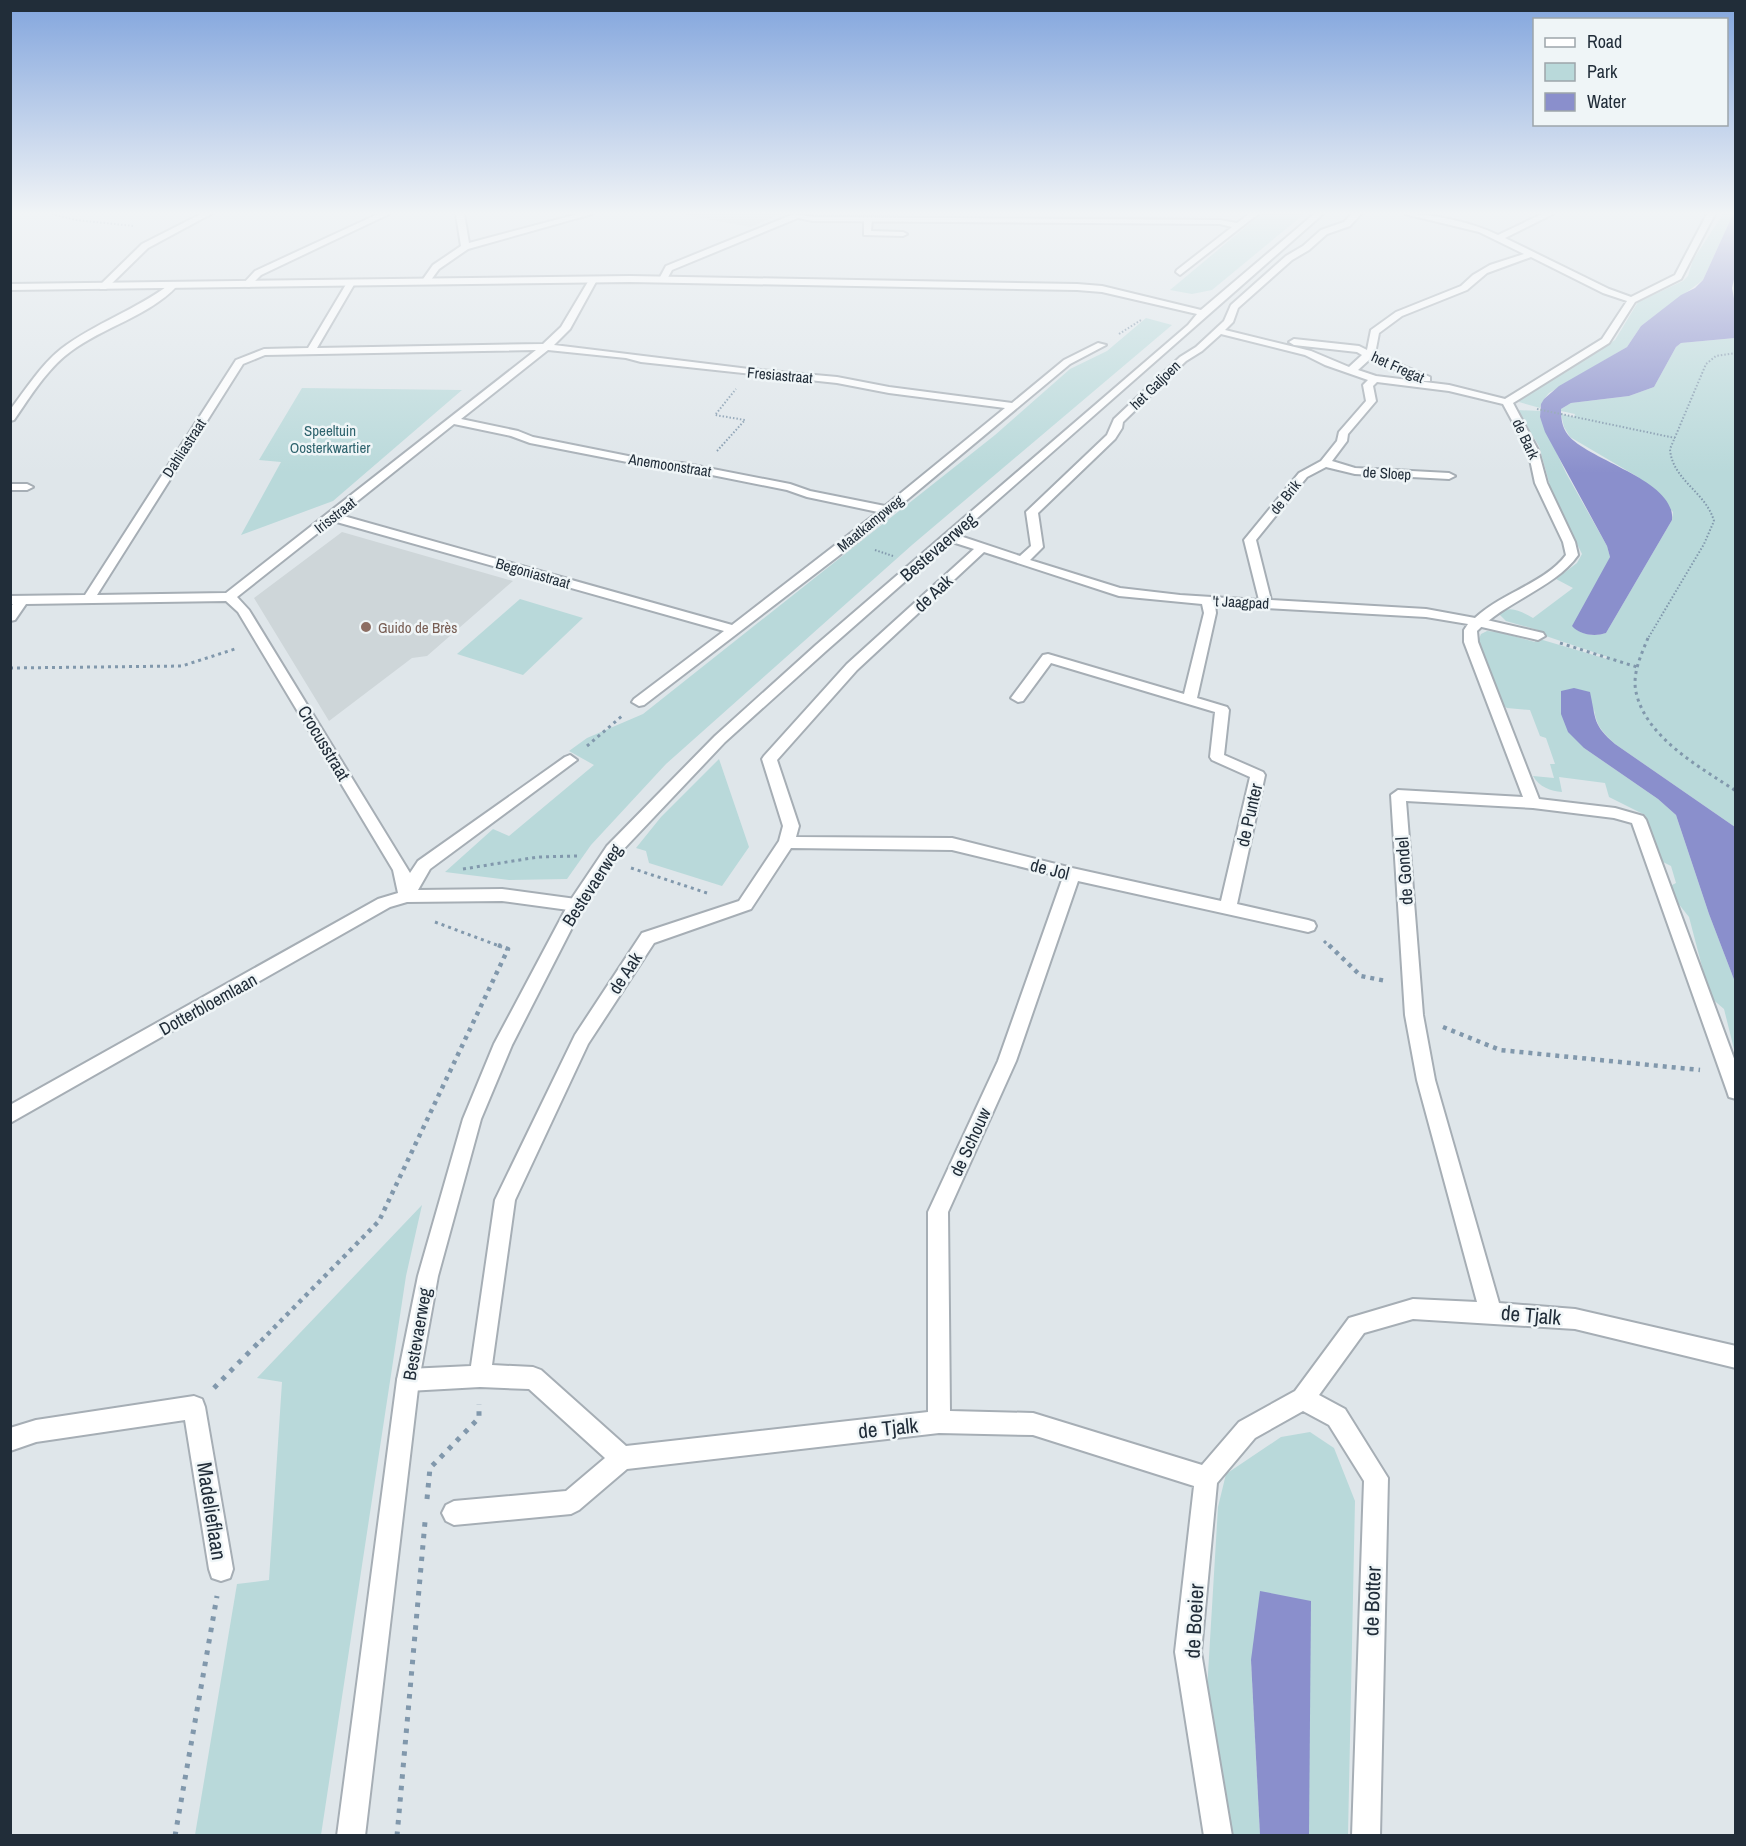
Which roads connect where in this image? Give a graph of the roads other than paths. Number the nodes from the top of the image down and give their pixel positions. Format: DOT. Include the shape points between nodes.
graph roads {
  1 [pos="155,300"];
  2 [pos="341,300"];
  3 [pos="581,300"];
  4 [pos="1149,300"];
  5 [pos="1218,300"];
  6 [pos="1242,300"];
  7 [pos="1434,300"];
  8 [pos="1632,300"];
  9 [pos="1203,313"];
  10 [pos="1219,331"];
  11 [pos="1101,345"];
  12 [pos="1278,346"];
  13 [pos="546,347"];
  14 [pos="311,351"];
  15 [pos="1370,354"];
  16 [pos="1352,370"];
  17 [pos="1375,379"];
  18 [pos="1449,388"];
  19 [pos="1507,402"];
  20 [pos="1014,406"];
  21 [pos="10,418"];
  22 [pos="453,421"];
  23 [pos="1325,463"];
  24 [pos="1449,476"];
  25 [pos="10,487"];
  26 [pos="27,487"];
  27 [pos="886,510"];
  28 [pos="333,517"];
  29 [pos="950,537"];
  30 [pos="983,547"];
  31 [pos="1022,561"];
  32 [pos="229,597"];
  33 [pos="89,598"];
  34 [pos="17,599"];
  35 [pos="1208,600"];
  36 [pos="1266,604"];
  37 [pos="10,617"];
  38 [pos="1478,622"];
  39 [pos="733,629"];
  40 [pos="1538,636"];
  41 [pos="1018,698"];
  42 [pos="1189,700"];
  43 [pos="639,702"];
  44 [pos="570,760"];
  45 [pos="1533,803"];
  46 [pos="787,842"];
  47 [pos="1072,874"];
  48 [pos="407,896"];
  49 [pos="576,905"];
  50 [pos="1227,907"];
  51 [pos="1308,926"];
  52 [pos="1426,1080"];
  53 [pos="1736,1091"];
  54 [pos="10,1115"];
  55 [pos="1491,1313"];
  56 [pos="1736,1357"];
  57 [pos="480,1376"];
  58 [pos="408,1380"];
  59 [pos="1303,1399"];
  60 [pos="939,1422"];
  61 [pos="10,1440"];
  62 [pos="622,1458"];
  63 [pos="1206,1478"];
  64 [pos="454,1513"];
  65 [pos="222,1569"];
  66 [pos="351,1836"];
  67 [pos="1218,1836"];
  68 [pos="1366,1836"];
  1 -- 21 [label="street" via="65,350"];
  2 -- 14 [label="street"];
  3 -- 13 [label="street, Irisstraat" via="565,329"];
  4 -- 9 [label="street"];
  5 -- 9 [label="street, Bestevaerweg"];
  6 -- 10 [label="street, het Galjoen"];
  7 -- 15 [label="street" via="1393,317 1374,332"];
  8 -- 19 [label="street, de Bark" via="1606,341"];
  9 -- 29 [label="street, Bestevaerweg"];
  10 -- 12 [label="street, het Fregat"];
  10 -- 31 [label="street, het Galjoen" via="1158,382 1118,422 1111,437 1032,512 1037,547"];
  11 -- 20 [label="street, Maatkampweg" via="1067,362"];
  12 -- 15 [label="street, het Fregat" via="1283,341 1359,349"];
  12 -- 16 [label="street, het Fregat"];
  13 -- 14 [label="street, Dahliastraat"];
  13 -- 20 [label="street, Fresiastraat" via="872,385"];
  13 -- 22 [label="street, Irisstraat"];
  14 -- 33 [label="street, Dahliastraat" via="264,352 239,362"];
  15 -- 16 [label="street"];
  15 -- 18 [label="street, het Fregat"];
  16 -- 17 [label="street, het Fregat"];
  17 -- 18 [label="street, het Fregat"];
  17 -- 23 [label="street, de Brik" via="1368,385 1371,401"];
  18 -- 19 [label="street, het Fregat"];
  19 -- 38 [label="street, de Bark" via="1533,450 1541,483 1572,555 1564,566 1494,608"];
  20 -- 27 [label="street, Maatkampweg"];
  22 -- 27 [label="street, Anemoonstraat" via="658,465 790,486 807,494"];
  22 -- 28 [label="street, Irisstraat"];
  23 -- 24 [label="street, de Sloep" via="1355,471"];
  23 -- 36 [label="street, de Brik" via="1303,475 1250,540"];
  25 -- 26 [label="street"];
  27 -- 39 [label="street, Maatkampweg"];
  28 -- 32 [label="street, Irisstraat"];
  28 -- 39 [label="street, Begoniastraat"];
  29 -- 30 [label="street, 't Jaagpad"];
  29 -- 49 [label="street, Bestevaerweg" via="720,738 613,850"];
  30 -- 31 [label="street, 't Jaagpad"];
  30 -- 46 [label="street, de Aak" via="852,667 769,759 790,826"];
  31 -- 35 [label="street, 't Jaagpad" via="1119,592"];
  32 -- 33 [label="street"];
  32 -- 48 [label="street, Crocusstraat" via="243,610 401,870"];
  33 -- 34 [label="street"];
  34 -- 37 [label="street"];
  35 -- 36 [label="street, 't Jaagpad"];
  35 -- 42 [label="street" via="1210,613"];
  36 -- 38 [label="street, 't Jaagpad" via="1426,613"];
  38 -- 40 [label="street, 't Jaagpad"];
  38 -- 45 [label="street" via="1470,630 1471,642"];
  39 -- 43 [label="street, Maatkampweg"];
  41 -- 42 [label="street, de Punter" via="1048,658"];
  42 -- 50 [label="street, de Punter" via="1222,710 1217,757 1258,775"];
  44 -- 48 [label="street" via="424,866"];
  45 -- 52 [label="street, de Gondel" via="1398,795 1414,1016"];
  45 -- 53 [label="street, de Gondel" via="1615,813 1638,820"];
  46 -- 47 [label="street, de Jol" via="952,844"];
  46 -- 57 [label="street, de Aak" via="745,905 648,938 581,1040 505,1200"];
  47 -- 50 [label="street, de Jol"];
  47 -- 60 [label="street, de Schouw" via="1007,1061 938,1212"];
  48 -- 49 [label="street, Dotterbloemlaan" via="502,895"];
  48 -- 54 [label="street, Dotterbloemlaan" via="384,903"];
  49 -- 58 [label="street, Bestevaerweg" via="503,1044 472,1119 428,1276"];
  50 -- 51 [label="street, de Jol"];
  52 -- 55 [label="street, de Tjalk"];
  55 -- 56 [label="street, de Tjalk" via="1575,1319"];
  55 -- 59 [label="street" via="1413,1309 1357,1325"];
  57 -- 58 [label="street"];
  57 -- 62 [label="street" via="533,1378"];
  58 -- 66 [label="street, Bestevaerweg"];
  59 -- 63 [label="street" via="1247,1430"];
  59 -- 68 [label="street, de Botter" via="1337,1417 1376,1478"];
  60 -- 62 [label="street, de Tjalk"];
  60 -- 63 [label="street, de Tjalk" via="1033,1424"];
  61 -- 65 [label="street, Madelieflaan" via="36,1431 195,1407"];
  62 -- 64 [label="street" via="571,1502"];
  63 -- 67 [label="street, de Boeier" via="1188,1652"];
}
